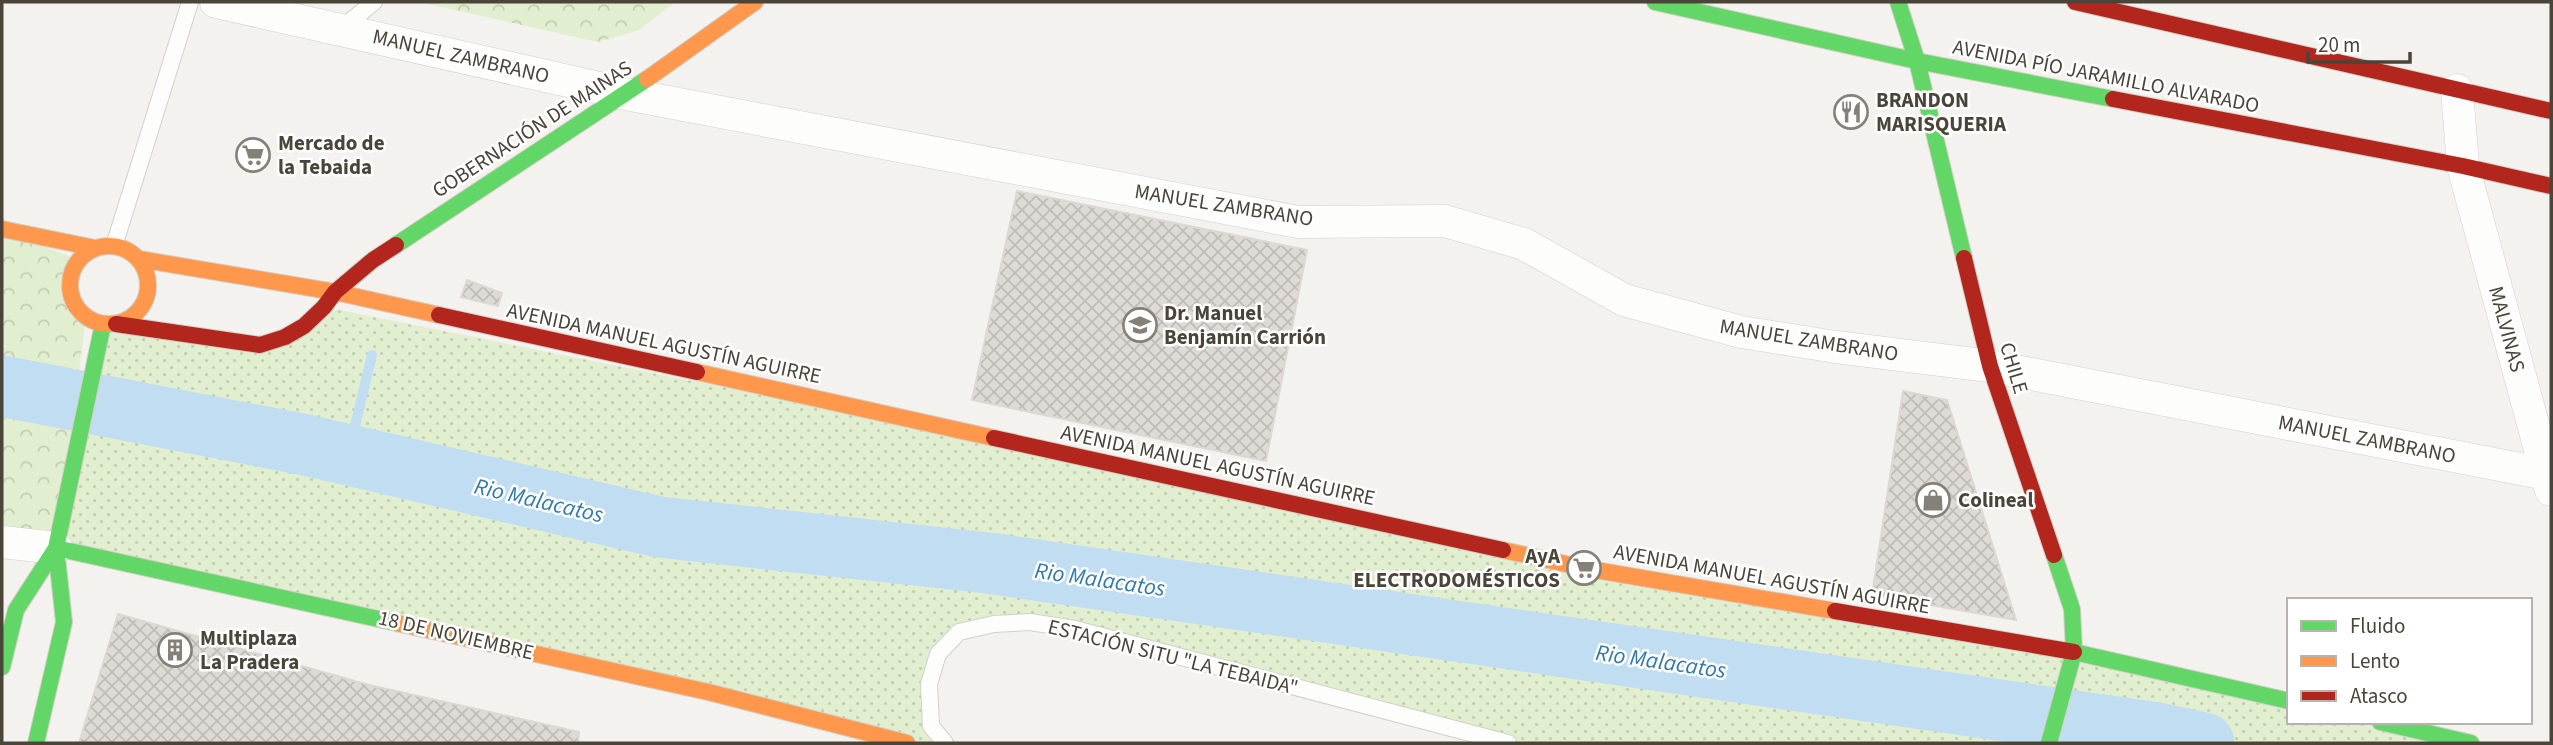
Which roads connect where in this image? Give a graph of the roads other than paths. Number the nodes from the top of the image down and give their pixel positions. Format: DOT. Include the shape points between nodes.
graph roads {
  1 [pos="190,2"];
  2 [pos="216,2"];
  3 [pos="374,2"];
  4 [pos="754,2"];
  5 [pos="1655,2"];
  6 [pos="1898,2"];
  7 [pos="2075,2"];
  8 [pos="341,29"];
  9 [pos="1917,61"];
  10 [pos="2457,90"];
  11 [pos="626,93"];
  12 [pos="2551,111"];
  13 [pos="2463,166"];
  14 [pos="2551,187"];
  15 [pos="2,229"];
  16 [pos="114,246"];
  17 [pos="95,248"];
  18 [pos="139,259"];
  19 [pos="335,292"];
  20 [pos="106,329"];
  21 [pos="1990,366"];
  22 [pos="2550,480"];
  23 [pos="59,535"];
  24 [pos="2,542"];
  25 [pos="2074,652"];
  26 [pos="2,667"];
  27 [pos="2287,701"];
  28 [pos="2389,724"];
  29 [pos="36,743"];
  30 [pos="907,743"];
  31 [pos="945,743"];
  32 [pos="1508,743"];
  33 [pos="2049,743"];
  34 [pos="2471,743"];
  1 -- 16 [label="lane"];
  2 -- 8 [label="street, MANUEL ZAMBRANO"];
  3 -- 8 [label="lane"];
  4 -- 11 [label="main road, GOBERNACIÓN DE MAINAS"];
  5 -- 9 [label="main road, AVENIDA PÍO JARAMILLO ALVARADO"];
  6 -- 9 [label="main road, CHILE"];
  7 -- 10 [label="main road"];
  8 -- 11 [label="street, MANUEL ZAMBRANO"];
  9 -- 13 [label="main road, AVENIDA PÍO JARAMILLO ALVARADO"];
  9 -- 21 [label="main road, CHILE"];
  10 -- 12 [label="main road"];
  10 -- 13 [label="street, MALVINAS"];
  11 -- 19 [label="main road, GOBERNACIÓN DE MAINAS" via="422,225"];
  11 -- 21 [label="street, MANUEL ZAMBRANO" via="1298,222 1445,221 1524,244 1623,300 1741,332"];
  13 -- 14 [label="main road, AVENIDA PÍO JARAMILLO ALVARADO"];
  13 -- 22 [label="street, MALVINAS"];
  15 -- 17 [label="main road"];
  16 -- 17 [label="main road"];
  16 -- 18 [label="main road"];
  17 -- 20 [label="main road" via="72,270 70,291 78,310"];
  18 -- 19 [label="main road, AVENIDA MANUEL AGUSTÍN AGUIRRE"];
  18 -- 20 [label="main road" via="148,281 144,303 127,320"];
  19 -- 20 [label="main road, GOBERNACIÓN DE MAINAS" via="304,326 260,345"];
  19 -- 25 [label="main road, AVENIDA MANUEL AGUSTÍN AGUIRRE" via="1584,568"];
  20 -- 23 [label="main road"];
  21 -- 22 [label="street, MANUEL ZAMBRANO"];
  21 -- 25 [label="main road, CHILE" via="2072,609"];
  23 -- 24 [label="street, 18 DE NOVIEMBRE"];
  23 -- 26 [label="main road" via="16,610"];
  23 -- 29 [label="main road" via="64,622"];
  23 -- 30 [label="main road, 18 DE NOVIEMBRE"];
  25 -- 27 [label="main road, AVENIDA MANUEL AGUSTÍN AGUIRRE"];
  25 -- 33 [label="main road, CHILE"];
  28 -- 34 [label="main road"];
  31 -- 32 [label="lane, ESTACIÓN SITU \"LA TEBAIDA\"" via="931,726 929,684 938,653 959,632 1030,622 1075,629"];
}
